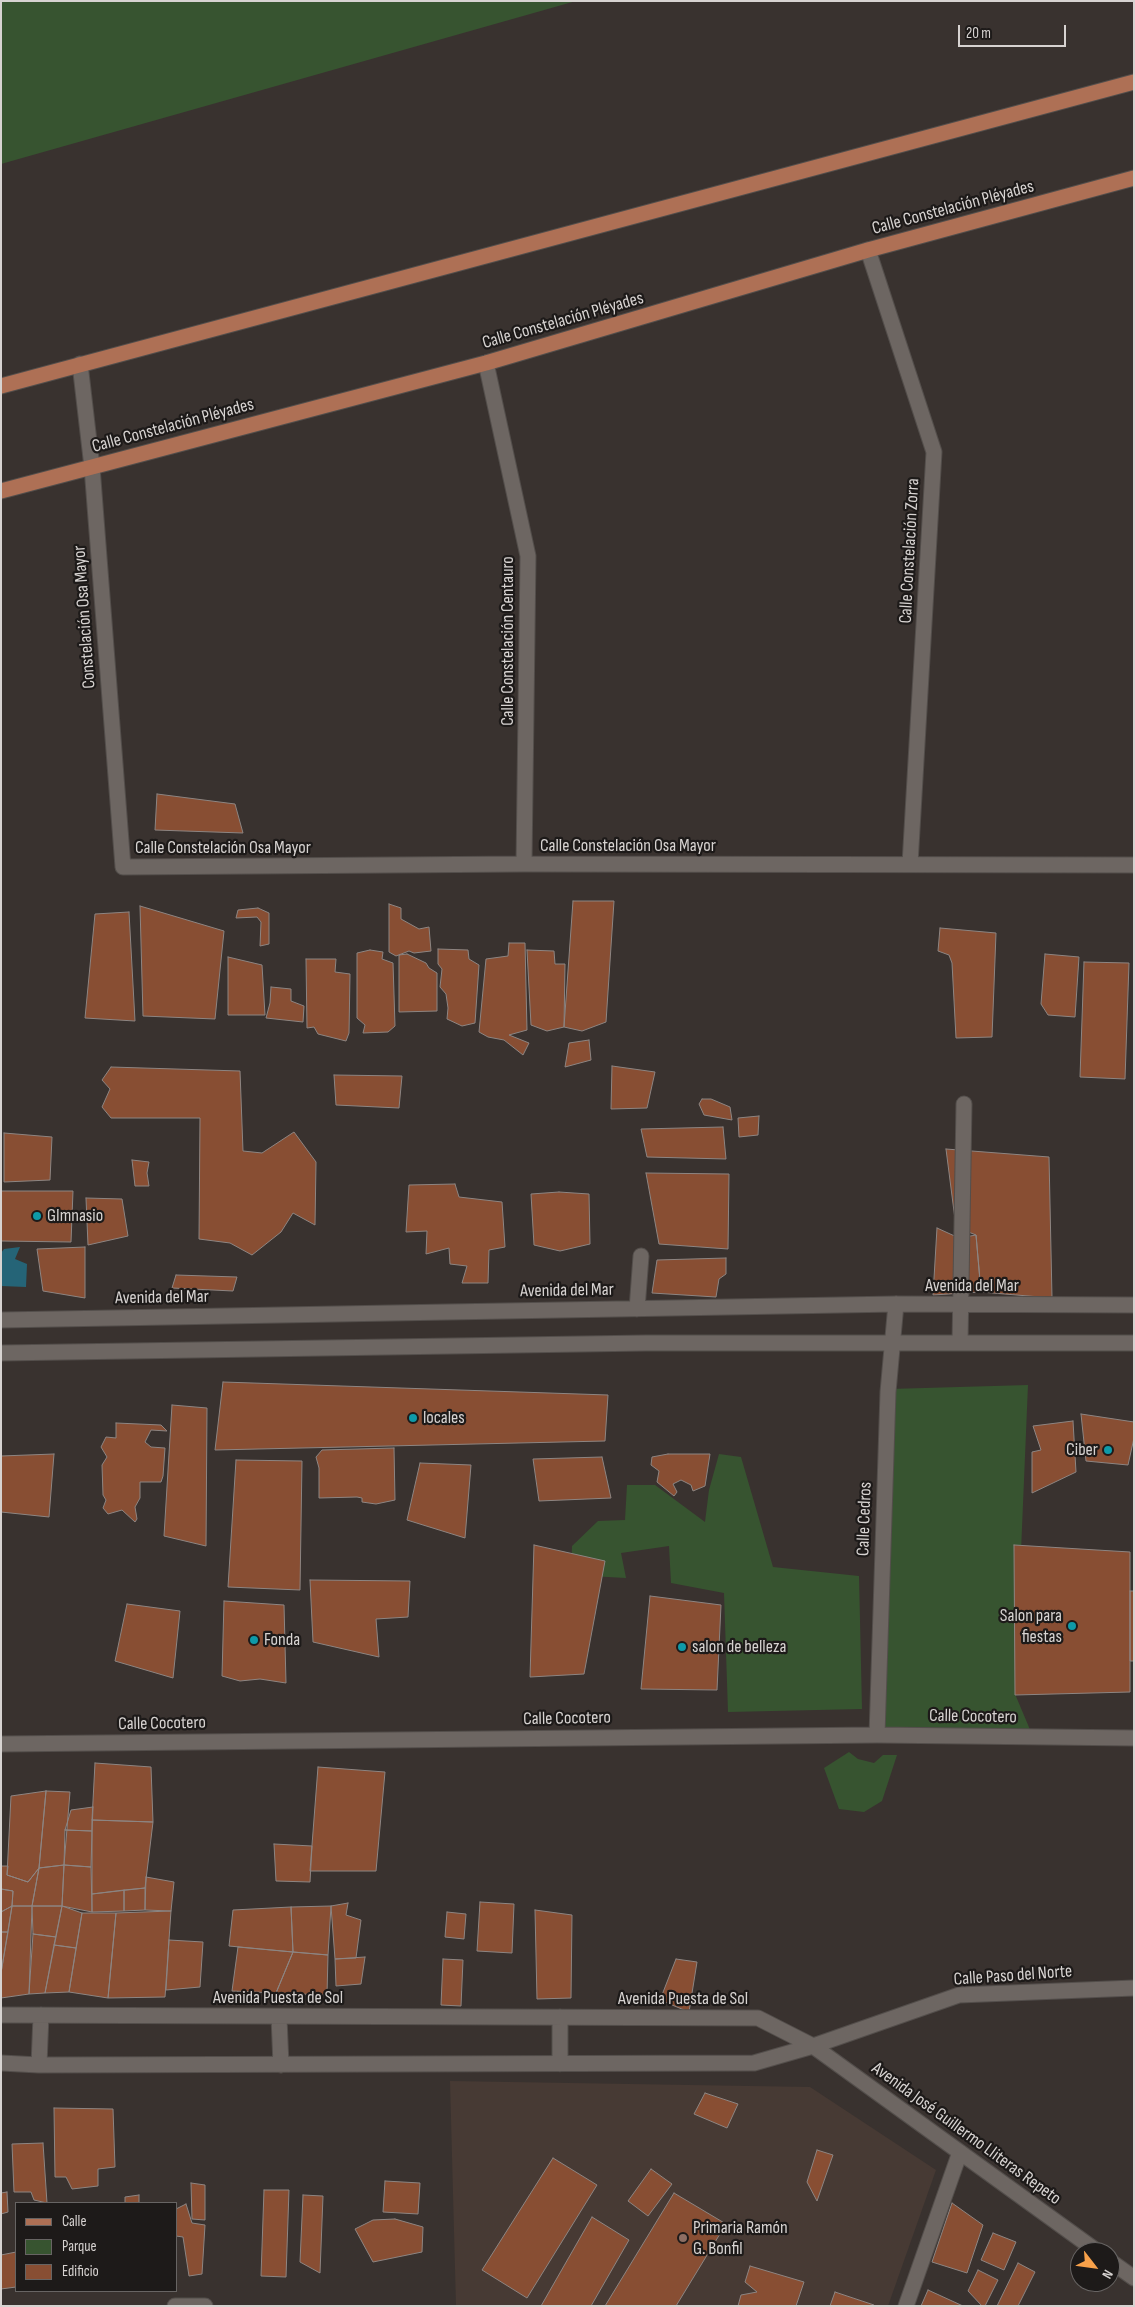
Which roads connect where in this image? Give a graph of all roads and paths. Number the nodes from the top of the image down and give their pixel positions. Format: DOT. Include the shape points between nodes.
graph roads {
  1 [pos="1134,82"];
  2 [pos="1134,178"];
  3 [pos="868,250"];
  4 [pos="486,363"];
  5 [pos="80,364"];
  6 [pos="1,386"];
  7 [pos="92,467"];
  8 [pos="1,491"];
  9 [pos="524,864"];
  10 [pos="910,864"];
  11 [pos="1134,865"];
  12 [pos="123,868"];
  13 [pos="964,1104"];
  14 [pos="641,1256"];
  15 [pos="896,1304"];
  16 [pos="1134,1304"];
  17 [pos="961,1305"];
  18 [pos="637,1309"];
  19 [pos="1,1320"];
  20 [pos="894,1342"];
  21 [pos="960,1343"];
  22 [pos="1134,1344"];
  23 [pos="1,1353"];
  24 [pos="877,1735"];
  25 [pos="1134,1738"];
  26 [pos="1,1744"];
  27 [pos="1134,1988"];
  28 [pos="1,2015"];
  29 [pos="41,2015"];
  30 [pos="279,2017"];
  31 [pos="560,2018"];
  32 [pos="813,2046"];
  33 [pos="1,2063"];
  34 [pos="560,2064"];
  35 [pos="39,2065"];
  36 [pos="281,2065"];
  37 [pos="960,2152"];
  38 [pos="1084,2242"];
  39 [pos="1120,2268"];
  40 [pos="1134,2278"];
  41 [pos="200,2305"];
  42 [pos="175,2306"];
  43 [pos="906,2306"];
  1 -- 5 [label="main road"];
  2 -- 3 [label="main road, Calle Constelación Pléyades"];
  3 -- 4 [label="main road, Calle Constelación Pléyades"];
  3 -- 10 [label="street, Calle Constelación Zorra" via="934,452"];
  4 -- 7 [label="main road, Calle Constelación Pléyades"];
  4 -- 9 [label="street, Calle Constelación Centauro" via="528,556"];
  5 -- 6 [label="main road"];
  5 -- 7 [label="street, Constelación Osa Mayor"];
  7 -- 8 [label="main road, Calle Constelación Pléyades"];
  7 -- 12 [label="street, Constelación Osa Mayor"];
  9 -- 10 [label="street, Calle Constelación Osa Mayor"];
  9 -- 12 [label="street, Calle Constelación Osa Mayor"];
  10 -- 11 [label="street, Calle Constelación Osa Mayor"];
  13 -- 17 [label="street"];
  14 -- 18 [label="street"];
  15 -- 17 [label="street, Avenida del Mar"];
  15 -- 18 [label="street, Avenida del Mar"];
  15 -- 20 [label="street, Calle Cedros"];
  16 -- 17 [label="street, Avenida del Mar"];
  17 -- 21 [label="street"];
  18 -- 19 [label="street, Avenida del Mar"];
  20 -- 21 [label="street"];
  20 -- 23 [label="street"];
  20 -- 24 [label="street, Calle Cedros" via="888,1392"];
  21 -- 22 [label="street"];
  24 -- 25 [label="street, Calle Cocotero"];
  24 -- 26 [label="street, Calle Cocotero"];
  27 -- 32 [label="street, Calle Paso del Norte" via="959,1995"];
  28 -- 29 [label="street, Avenida Puesta de Sol"];
  29 -- 30 [label="street, Avenida Puesta de Sol"];
  29 -- 35 [label="street"];
  30 -- 31 [label="street, Avenida Puesta de Sol"];
  30 -- 36 [label="street"];
  31 -- 32 [label="street, Avenida Puesta de Sol" via="758,2018"];
  31 -- 34 [label="street"];
  32 -- 34 [label="street" via="754,2063"];
  32 -- 37 [label="street, Avenida José Guillermo Lliteras Repeto"];
  33 -- 35 [label="street"];
  34 -- 36 [label="street"];
  35 -- 36 [label="street"];
  37 -- 38 [label="street, Avenida José Guillermo Lliteras Repeto"];
  37 -- 43 [label="street"];
  39 -- 40 [label="street"];
  41 -- 42 [label="street"];
}
